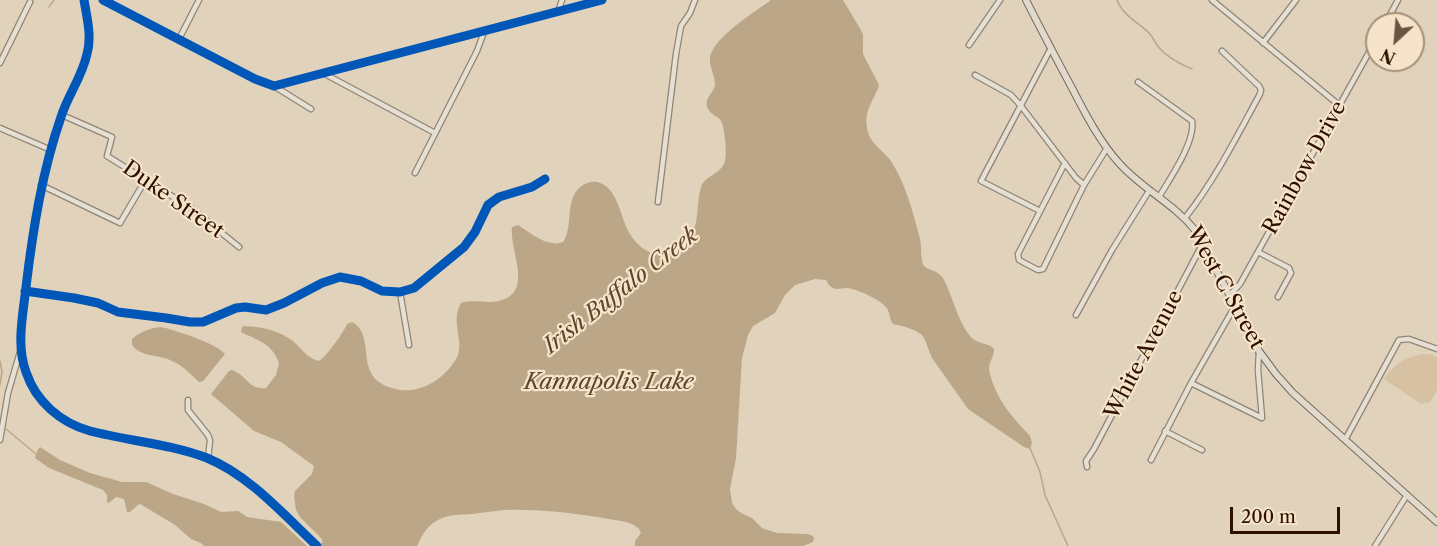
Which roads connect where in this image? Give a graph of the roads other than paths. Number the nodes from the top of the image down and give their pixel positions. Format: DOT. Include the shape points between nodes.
graph roads {
  1 [pos="84,0"];
  2 [pos="103,0"];
  3 [pos="118,0"];
  4 [pos="199,0"];
  5 [pos="562,0"];
  6 [pos="602,0"];
  7 [pos="695,0"];
  8 [pos="1000,0"];
  9 [pos="1026,0"];
  10 [pos="1212,0"];
  11 [pos="1296,0"];
  12 [pos="30,2"];
  13 [pos="115,6"];
  14 [pos="558,12"];
  15 [pos="483,32"];
  16 [pos="179,39"];
  17 [pos="1263,43"];
  18 [pos="969,45"];
  19 [pos="0,48"];
  20 [pos="1051,48"];
  21 [pos="7,51"];
  22 [pos="1221,51"];
  23 [pos="1365,60"];
  24 [pos="0,63"];
  25 [pos="323,74"];
  26 [pos="975,75"];
  27 [pos="1138,82"];
  28 [pos="274,86"];
  29 [pos="1340,105"];
  30 [pos="1021,106"];
  31 [pos="311,109"];
  32 [pos="62,115"];
  33 [pos="0,128"];
  34 [pos="435,133"];
  35 [pos="1107,148"];
  36 [pos="51,150"];
  37 [pos="1065,163"];
  38 [pos="415,173"];
  39 [pos="146,179"];
  40 [pos="545,179"];
  41 [pos="42,185"];
  42 [pos="1084,185"];
  43 [pos="1149,191"];
  44 [pos="1159,197"];
  45 [pos="658,202"];
  46 [pos="1040,211"];
  47 [pos="1185,218"];
  48 [pos="1203,243"];
  49 [pos="239,247"];
  50 [pos="1258,252"];
  51 [pos="26,291"];
  52 [pos="400,292"];
  53 [pos="1230,295"];
  54 [pos="1278,297"];
  55 [pos="1235,306"];
  56 [pos="1076,315"];
  57 [pos="409,345"];
  58 [pos="1437,349"];
  59 [pos="1259,351"];
  60 [pos="20,352"];
  61 [pos="1191,383"];
  62 [pos="188,400"];
  63 [pos="1166,431"];
  64 [pos="0,440"];
  65 [pos="1345,440"];
  66 [pos="1202,450"];
  67 [pos="208,459"];
  68 [pos="1151,460"];
  69 [pos="1086,466"];
  70 [pos="1407,495"];
  71 [pos="1437,522"];
  72 [pos="316,545"];
  73 [pos="1375,546"];
  1 -- 32 [label="street" via="88,52"];
  2 -- 13 [label="street"];
  3 -- 13 [label="street"];
  4 -- 16 [label="street"];
  5 -- 14 [label="street"];
  6 -- 14 [label="street"];
  7 -- 45 [label="street" via="681,26"];
  8 -- 18 [label="street"];
  9 -- 20 [label="main road, West C Street"];
  10 -- 17 [label="street"];
  11 -- 17 [label="street"];
  12 -- 21 [label="street"];
  13 -- 16 [label="street"];
  14 -- 15 [label="street"];
  15 -- 25 [label="street"];
  15 -- 34 [label="street"];
  16 -- 28 [label="street"];
  17 -- 29 [label="street"];
  19 -- 21 [label="street"];
  20 -- 30 [label="street"];
  20 -- 35 [label="main road, West C Street"];
  21 -- 24 [label="street"];
  22 -- 47 [label="street" via="1261,90 1204,193"];
  23 -- 29 [label="street, Rainbow Drive"];
  25 -- 28 [label="street"];
  25 -- 34 [label="street"];
  26 -- 30 [label="street" via="1011,95"];
  27 -- 44 [label="street" via="1192,121 1184,154"];
  28 -- 31 [label="street"];
  29 -- 50 [label="street, Rainbow Drive"];
  30 -- 37 [label="street"];
  30 -- 46 [label="street" via="981,181"];
  32 -- 36 [label="street"];
  32 -- 39 [label="street, Duke Street" via="112,137 107,156"];
  33 -- 36 [label="street"];
  34 -- 38 [label="street"];
  35 -- 42 [label="street"];
  35 -- 43 [label="main road, West C Street"];
  36 -- 41 [label="street"];
  37 -- 42 [label="street"];
  37 -- 46 [label="street"];
  39 -- 41 [label="street" via="120,223"];
  39 -- 49 [label="street, Duke Street" via="191,208"];
  40 -- 52 [label="street" via="488,206 464,247 414,288"];
  41 -- 51 [label="street"];
  42 -- 46 [label="street" via="1043,269 1038,270 1019,260 1018,254"];
  43 -- 44 [label="main road, West C Street"];
  43 -- 56 [label="street"];
  44 -- 47 [label="main road, West C Street"];
  47 -- 48 [label="main road, West C Street"];
  48 -- 53 [label="main road, West C Street"];
  48 -- 69 [label="street, White Avenue"];
  50 -- 53 [label="street, Rainbow Drive"];
  50 -- 54 [label="street" via="1289,268 1291,273"];
  51 -- 52 [label="street" via="98,303 118,312 190,322 203,322 236,308 266,310 340,278 361,281 382,291"];
  51 -- 60 [label="street"];
  52 -- 57 [label="street"];
  53 -- 55 [label="main road, West C Street"];
  55 -- 59 [label="main road, West C Street"];
  55 -- 61 [label="street"];
  58 -- 65 [label="street" via="1408,339 1399,340"];
  59 -- 61 [label="street" via="1262,418"];
  59 -- 65 [label="main road, West C Street" via="1293,393"];
  60 -- 64 [label="street"];
  60 -- 67 [label="street" via="25,372 39,398 65,421 101,434"];
  61 -- 63 [label="street"];
  62 -- 67 [label="street" via="188,410 210,440"];
  63 -- 66 [label="street"];
  63 -- 68 [label="street"];
  65 -- 70 [label="main road, West C Street"];
  67 -- 72 [label="street" via="248,482"];
  70 -- 71 [label="main road, West C Street"];
  70 -- 73 [label="street"];
}
